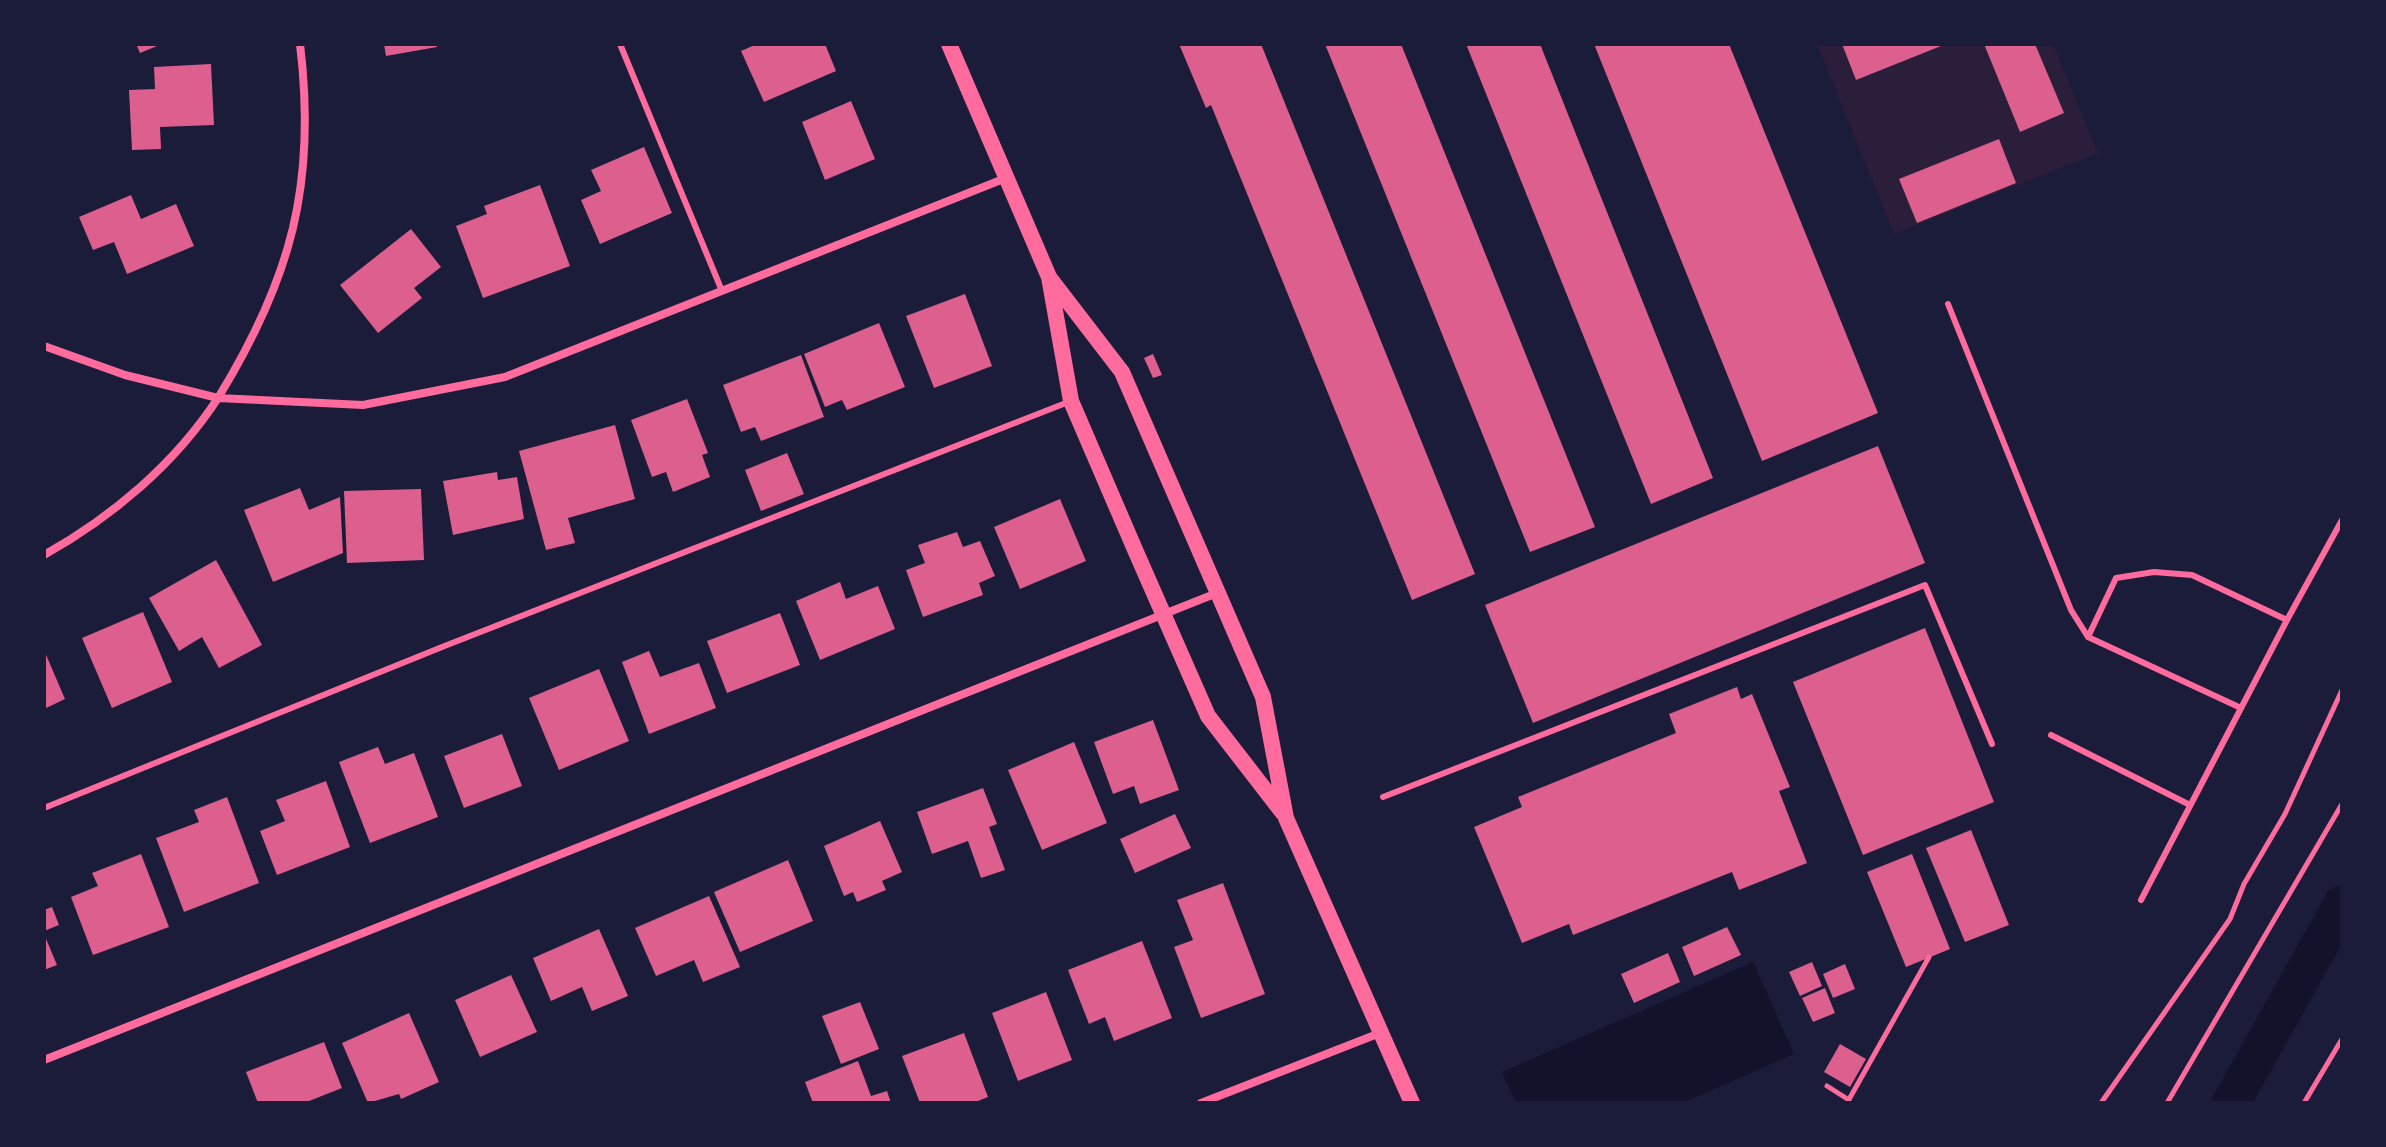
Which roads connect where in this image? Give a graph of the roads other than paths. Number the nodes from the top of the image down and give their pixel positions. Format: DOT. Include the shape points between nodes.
graph roads {
  1 [pos="300,44"];
  2 [pos="620,44"];
  3 [pos="949,44"];
  4 [pos="1007,178"];
  5 [pos="1049,277"];
  6 [pos="722,291"];
  7 [pos="1948,304"];
  8 [pos="44,346"];
  9 [pos="218,398"];
  10 [pos="1071,401"];
  11 [pos="2342,520"];
  12 [pos="44,555"];
  13 [pos="1218,592"];
  14 [pos="1164,615"];
  15 [pos="2287,620"];
  16 [pos="2088,637"];
  17 [pos="2241,708"];
  18 [pos="2051,735"];
  19 [pos="1992,744"];
  20 [pos="1383,797"];
  21 [pos="2190,805"];
  22 [pos="44,808"];
  23 [pos="1286,818"];
  24 [pos="2141,900"];
  25 [pos="1381,1032"];
  26 [pos="44,1060"];
  27 [pos="1201,1103"];
  28 [pos="1412,1103"];
  1 -- 9 [label="street" via="307,98 296,227 262,319"];
  2 -- 6 [label="lane"];
  3 -- 4 [label="main road"];
  4 -- 5 [label="main road"];
  4 -- 6 [label="street"];
  5 -- 10 [label="main road"];
  5 -- 13 [label="main road" via="1122,372"];
  6 -- 9 [label="street" via="505,377 363,405"];
  7 -- 16 [label="lane" via="2071,610"];
  8 -- 9 [label="street" via="125,375"];
  9 -- 12 [label="street" via="203,421 126,502"];
  10 -- 14 [label="main road"];
  10 -- 22 [label="lane"];
  11 -- 15 [label="lane"];
  13 -- 14 [label="street"];
  13 -- 23 [label="main road" via="1263,697"];
  14 -- 23 [label="main road" via="1208,716"];
  14 -- 26 [label="street"];
  15 -- 16 [label="lane" via="2192,575 2154,572 2116,578"];
  15 -- 17 [label="lane"];
  16 -- 17 [label="lane"];
  17 -- 21 [label="lane"];
  18 -- 21 [label="lane"];
  19 -- 20 [label="lane" via="1925,585"];
  21 -- 24 [label="lane"];
  23 -- 25 [label="main road"];
  25 -- 27 [label="street"];
  25 -- 28 [label="main road"];
}
